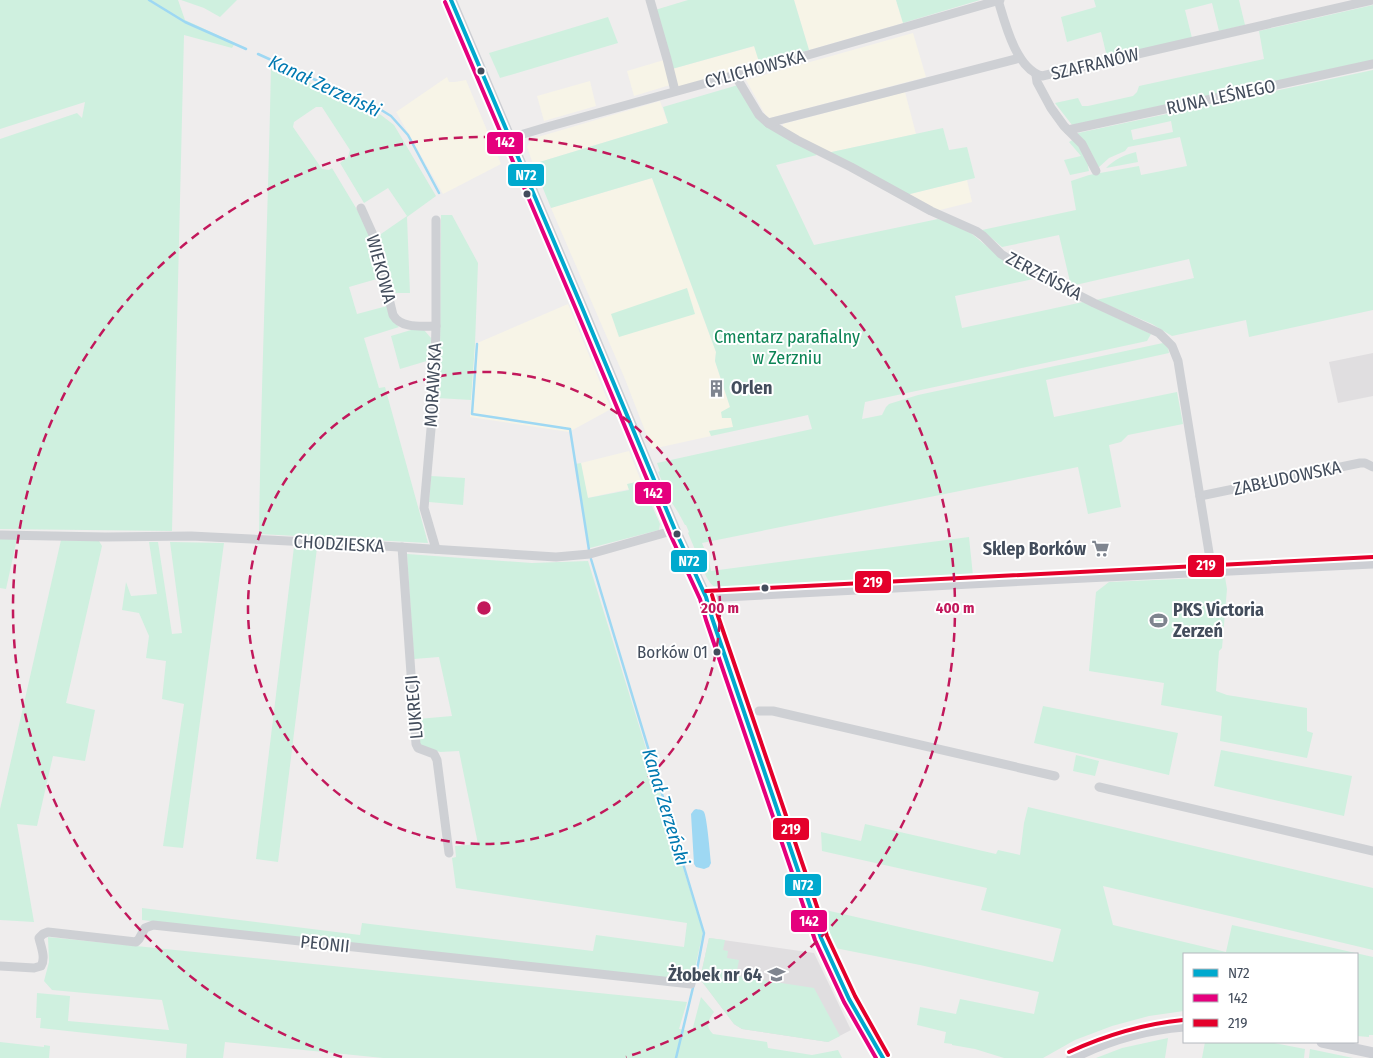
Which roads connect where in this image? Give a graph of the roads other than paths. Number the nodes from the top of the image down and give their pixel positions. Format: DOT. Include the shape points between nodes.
graph roads {
  1 [pos="451,0"];
  2 [pos="650,0"];
  3 [pos="998,0"];
  4 [pos="1372,0"];
  5 [pos="1020,58"];
  6 [pos="1373,64"];
  7 [pos="735,75"];
  8 [pos="1036,75"];
  9 [pos="675,91"];
  10 [pos="768,123"];
  11 [pos="1068,130"];
  12 [pos="510,138"];
  13 [pos="1096,171"];
  14 [pos="361,208"];
  15 [pos="436,220"];
  16 [pos="436,326"];
  17 [pos="1373,467"];
  18 [pos="1200,496"];
  19 [pos="675,530"];
  20 [pos="0,535"];
  21 [pos="402,547"];
  22 [pos="436,549"];
  23 [pos="1373,563"];
  24 [pos="1212,571"];
  25 [pos="706,598"];
  26 [pos="759,711"];
  27 [pos="1055,776"];
  28 [pos="1099,787"];
  29 [pos="1373,851"];
  30 [pos="450,853"];
  31 [pos="0,966"];
  32 [pos="691,984"];
  33 [pos="1183,1026"];
  34 [pos="1327,1043"];
  35 [pos="1373,1053"];
  36 [pos="883,1058"];
  37 [pos="1072,1058"];
  1 -- 12 [label="street"];
  2 -- 9 [label="street"];
  3 -- 5 [label="street, SZAFRANÓW" via="1007,31"];
  3 -- 7 [label="street, CYLICHOWSKA"];
  4 -- 8 [label="street, SZAFRANÓW"];
  5 -- 8 [label="street, SZAFRANÓW"];
  5 -- 10 [label="street"];
  6 -- 11 [label="street, RUNA LEŚNEGO"];
  7 -- 9 [label="street, CYLICHOWSKA"];
  7 -- 10 [label="street, ZERZEŃSKA" via="759,115"];
  8 -- 11 [label="street" via="1051,108"];
  9 -- 12 [label="street, CYLICHOWSKA"];
  10 -- 18 [label="street, ZERZEŃSKA" via="931,211 976,231 1014,263 1162,336 1172,346 1178,362"];
  11 -- 13 [label="street" via="1082,144"];
  12 -- 19 [label="street"];
  14 -- 16 [label="street, WIEKOWA" via="374,237 393,315 408,325"];
  15 -- 16 [label="street, MORAWSKA"];
  16 -- 22 [label="street, MORAWSKA" via="434,395 424,508"];
  17 -- 18 [label="street, ZABŁUDOWSKA" via="1360,462"];
  18 -- 24 [label="street, ZERZEŃSKA"];
  19 -- 22 [label="street, CHODZIESKA" via="574,556"];
  19 -- 25 [label="street"];
  20 -- 21 [label="street, CHODZIESKA" via="191,536"];
  21 -- 22 [label="street, CHODZIESKA"];
  21 -- 30 [label="street, LUKRECJI" via="417,746 434,754 437,760"];
  23 -- 24 [label="street"];
  24 -- 25 [label="street"];
  25 -- 36 [label="street" via="821,938 843,987"];
  26 -- 27 [label="street" via="773,710"];
  28 -- 29 [label="street"];
  31 -- 32 [label="street, PEONII" via="41,966 44,957 39,938 48,932 136,942 145,928 153,925"];
  33 -- 37 [label="street" via="1122,1038"];
  34 -- 35 [label="street"];
}
